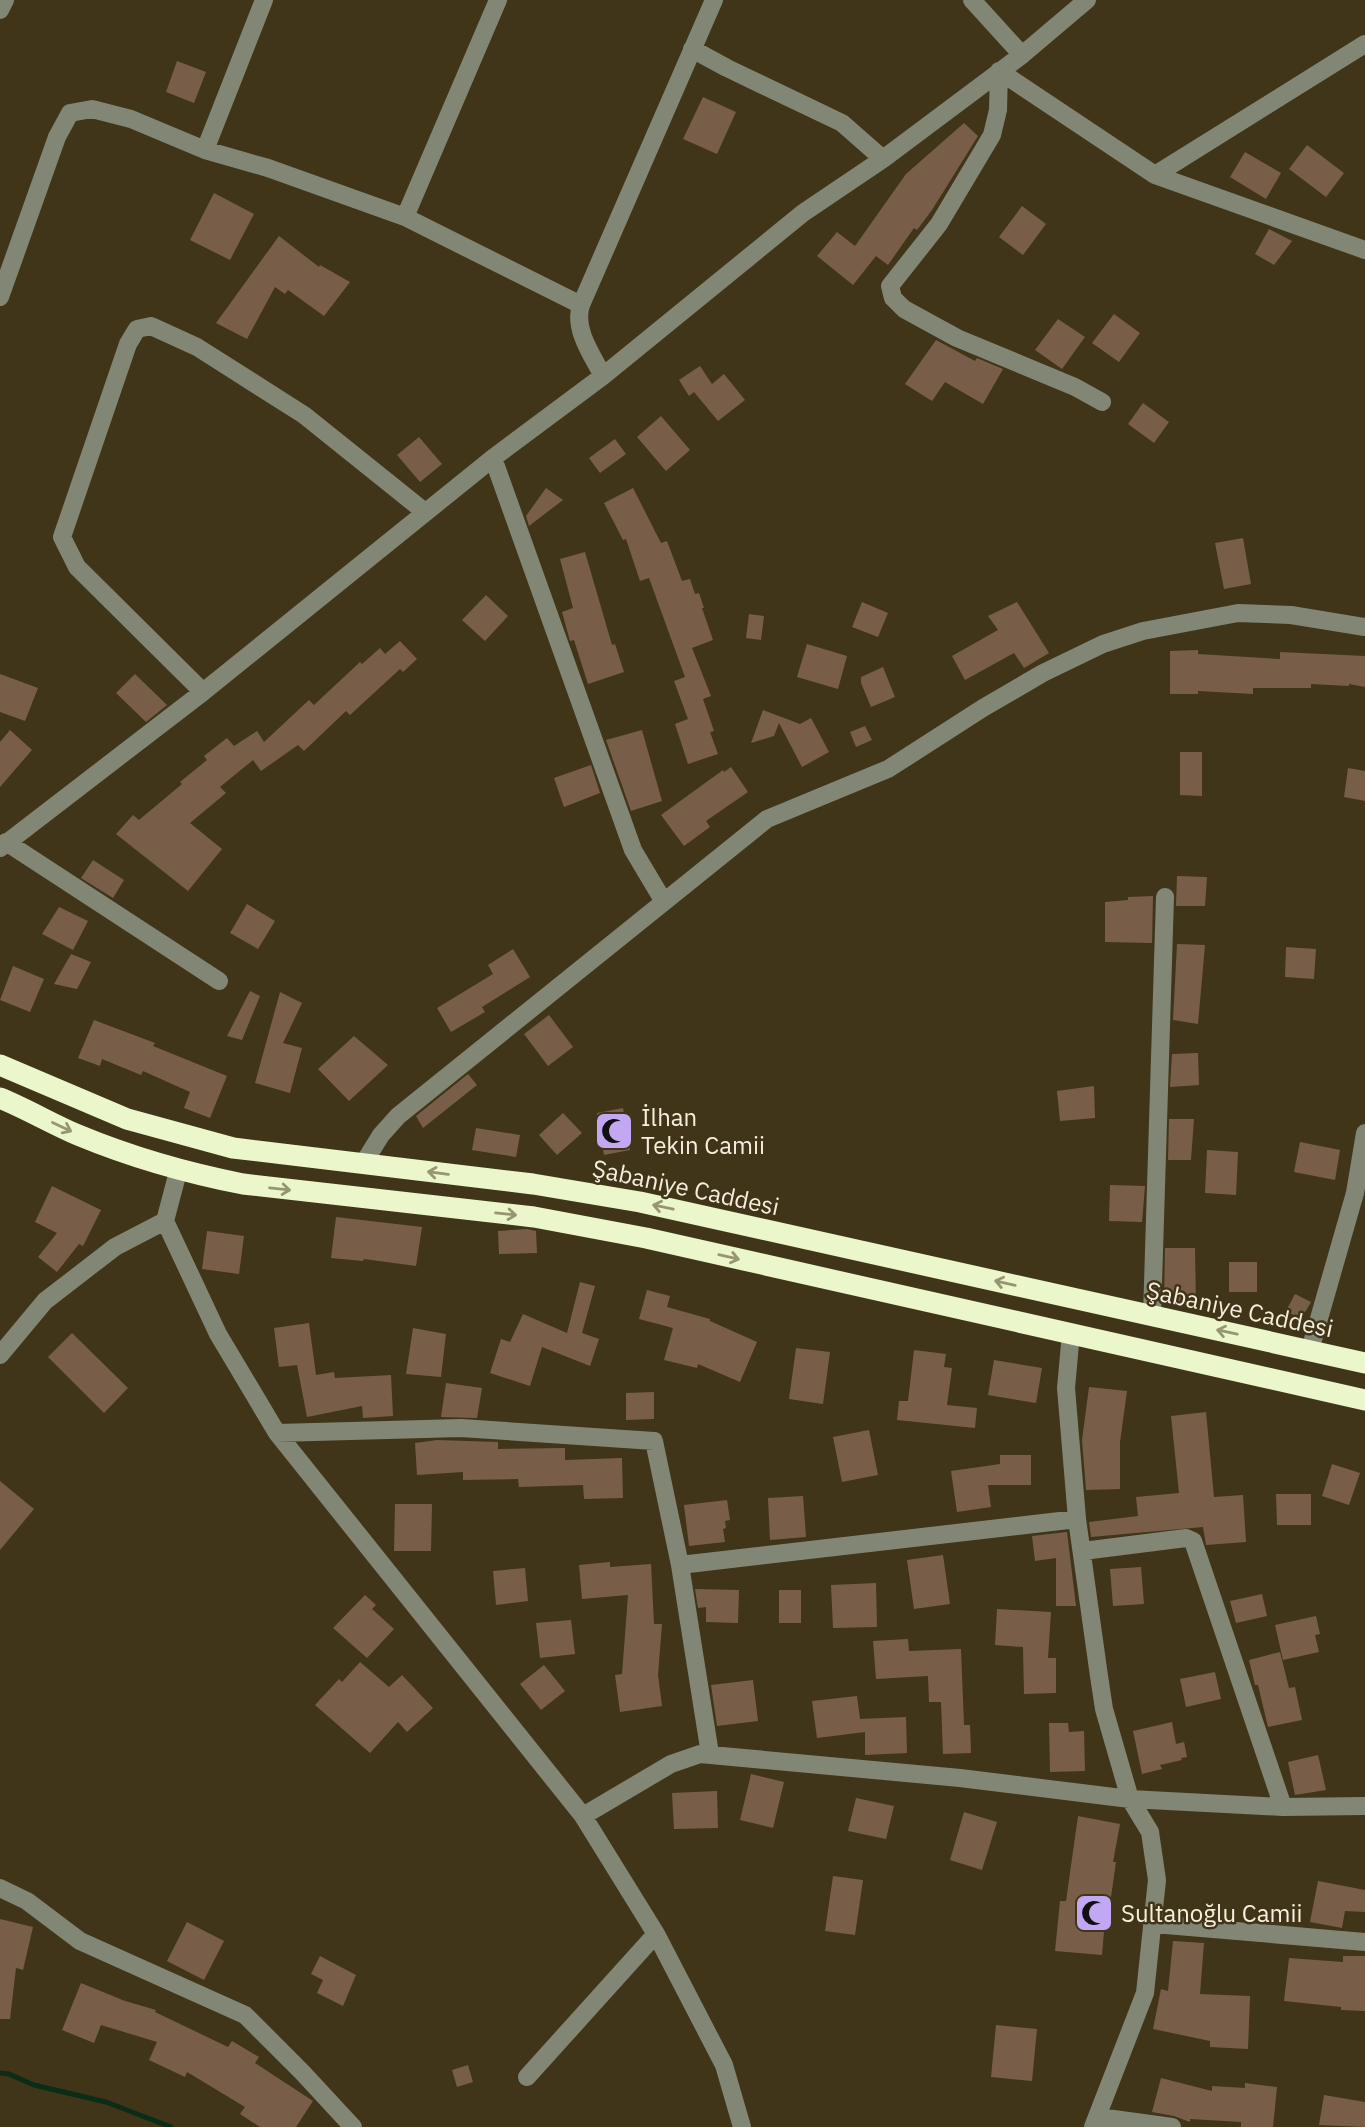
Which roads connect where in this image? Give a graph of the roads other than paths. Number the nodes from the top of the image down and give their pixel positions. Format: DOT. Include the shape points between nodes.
graph roads {
  1 [pos="5,0"];
  2 [pos="264,0"];
  3 [pos="498,0"];
  4 [pos="715,0"];
  5 [pos="972,0"];
  6 [pos="1087,0"];
  7 [pos="0,10"];
  8 [pos="1365,44"];
  9 [pos="692,49"];
  10 [pos="1022,55"];
  11 [pos="999,71"];
  12 [pos="205,150"];
  13 [pos="883,159"];
  14 [pos="1155,175"];
  15 [pos="405,217"];
  16 [pos="1365,250"];
  17 [pos="0,297"];
  18 [pos="580,305"];
  19 [pos="603,376"];
  20 [pos="1102,402"];
  21 [pos="493,458"];
  22 [pos="425,512"];
  23 [pos="1365,627"];
  24 [pos="203,692"];
  25 [pos="3,845"];
  26 [pos="1165,897"];
  27 [pos="664,902"];
  28 [pos="219,981"];
  29 [pos="0,1065"];
  30 [pos="0,1098"];
  31 [pos="1365,1133"];
  32 [pos="363,1164"];
  33 [pos="179,1168"];
  34 [pos="165,1220"];
  35 [pos="1152,1316"];
  36 [pos="1072,1333"];
  37 [pos="1263,1340"];
  38 [pos="1310,1350"];
  39 [pos="0,1355"];
  40 [pos="1365,1363"];
  41 [pos="1255,1376"];
  42 [pos="1365,1400"];
  43 [pos="277,1433"];
  44 [pos="1077,1519"];
  45 [pos="1083,1551"];
  46 [pos="680,1565"];
  47 [pos="710,1754"];
  48 [pos="1130,1799"];
  49 [pos="1365,1806"];
  50 [pos="1283,1807"];
  51 [pos="583,1816"];
  52 [pos="0,1888"];
  53 [pos="1154,1924"];
  54 [pos="656,1934"];
  55 [pos="1365,1942"];
  56 [pos="527,2077"];
  57 [pos="1096,2122"];
  58 [pos="353,2127"];
  59 [pos="742,2127"];
  60 [pos="1172,2127"];
  1 -- 7 [label="street"];
  2 -- 12 [label="street"];
  3 -- 15 [label="street"];
  4 -- 9 [label="street"];
  5 -- 10 [label="street"];
  6 -- 10 [label="street"];
  8 -- 14 [label="street"];
  9 -- 13 [label="street" via="842,123"];
  9 -- 18 [label="street"];
  10 -- 11 [label="street"];
  11 -- 13 [label="street"];
  11 -- 14 [label="street"];
  11 -- 20 [label="street" via="992,135 939,224 890,286 893,298 957,338"];
  12 -- 15 [label="street"];
  12 -- 17 [label="street" via="118,116 92,109 70,113 57,136"];
  13 -- 19 [label="street" via="803,213"];
  14 -- 16 [label="street"];
  15 -- 18 [label="street"];
  18 -- 19 [label="street" via="581,331"];
  19 -- 21 [label="street"];
  21 -- 22 [label="street"];
  21 -- 27 [label="street" via="633,849"];
  22 -- 24 [label="street"];
  22 -- 24 [label="street" via="304,415 240,374 151,326 137,329 62,537 77,567"];
  23 -- 27 [label="street" via="1238,612 1103,644 1043,673 888,768 767,819"];
  24 -- 25 [label="street"];
  25 -- 28 [label="street"];
  26 -- 35 [label="street"];
  27 -- 32 [label="street" via="398,1116"];
  29 -- 32 [label="highway, Şabaniye Caddesi" via="116,1115 189,1137 267,1153"];
  30 -- 33 [label="highway, one-way" via="119,1151"];
  31 -- 38 [label="street" via="1354,1193"];
  35 -- 32 [label="highway, Şabaniye Caddesi, one-way" via="640,1202"];
  33 -- 34 [label="street"];
  33 -- 36 [label="highway, one-way" via="243,1184 534,1217"];
  34 -- 39 [label="street" via="115,1247 45,1301"];
  34 -- 43 [label="street" via="218,1334"];
  37 -- 35 [label="highway, Şabaniye Caddesi, one-way"];
  36 -- 41 [label="highway"];
  36 -- 44 [label="street" via="1066,1388"];
  37 -- 38 [label="highway, Şabaniye Caddesi"];
  37 -- 41 [label="highway"];
  38 -- 40 [label="highway, Şabaniye Caddesi"];
  41 -- 42 [label="highway"];
  43 -- 46 [label="street" via="461,1428 654,1441"];
  43 -- 51 [label="street"];
  44 -- 45 [label="street"];
  44 -- 46 [label="street"];
  45 -- 48 [label="street" via="1104,1709"];
  45 -- 50 [label="street" via="1186,1538 1193,1541"];
  46 -- 47 [label="street"];
  47 -- 48 [label="street" via="960,1777"];
  47 -- 51 [label="street" via="671,1764"];
  48 -- 50 [label="street"];
  48 -- 53 [label="street" via="1150,1832 1157,1880"];
  49 -- 50 [label="street"];
  51 -- 54 [label="street"];
  52 -- 58 [label="street" via="27,1901 80,1941 245,2015"];
  53 -- 55 [label="street"];
  53 -- 57 [label="street" via="1145,1993"];
  54 -- 56 [label="street"];
  54 -- 59 [label="street" via="724,2065"];
  57 -- 60 [label="street"];
}
